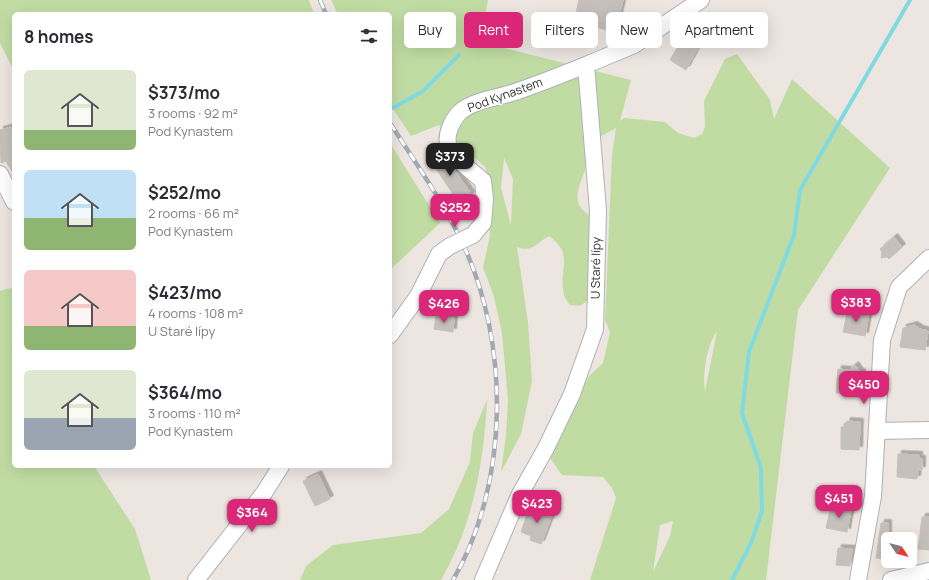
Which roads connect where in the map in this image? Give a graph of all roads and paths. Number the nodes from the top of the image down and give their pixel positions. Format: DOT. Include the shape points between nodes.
graph roads {
  1 [pos="701,0"];
  2 [pos="586,65"];
  3 [pos="0,174"];
  4 [pos="12,198"];
  5 [pos="929,258"];
  6 [pos="392,332"];
  7 [pos="929,430"];
  8 [pos="877,431"];
  9 [pos="280,468"];
  10 [pos="929,571"];
  11 [pos="196,580"];
  12 [pos="483,580"];
  13 [pos="858,580"];
  14 [pos="891,580"];
  1 -- 2 [label="street" via="634,45"];
  2 -- 6 [label="street, Pod Kynastem, bridge" via="515,92 474,104 454,119 448,144 455,155 483,181 483,223 473,235 439,254 418,296"];
  2 -- 12 [label="street, U Staré lípy" via="598,210 595,329 572,394 519,496"];
  3 -- 4 [label="street"];
  5 -- 8 [label="street" via="898,287 882,340"];
  7 -- 8 [label="street"];
  8 -- 13 [label="street" via="873,496"];
  9 -- 11 [label="street" via="264,493"];
  10 -- 14 [label="street"];
}
